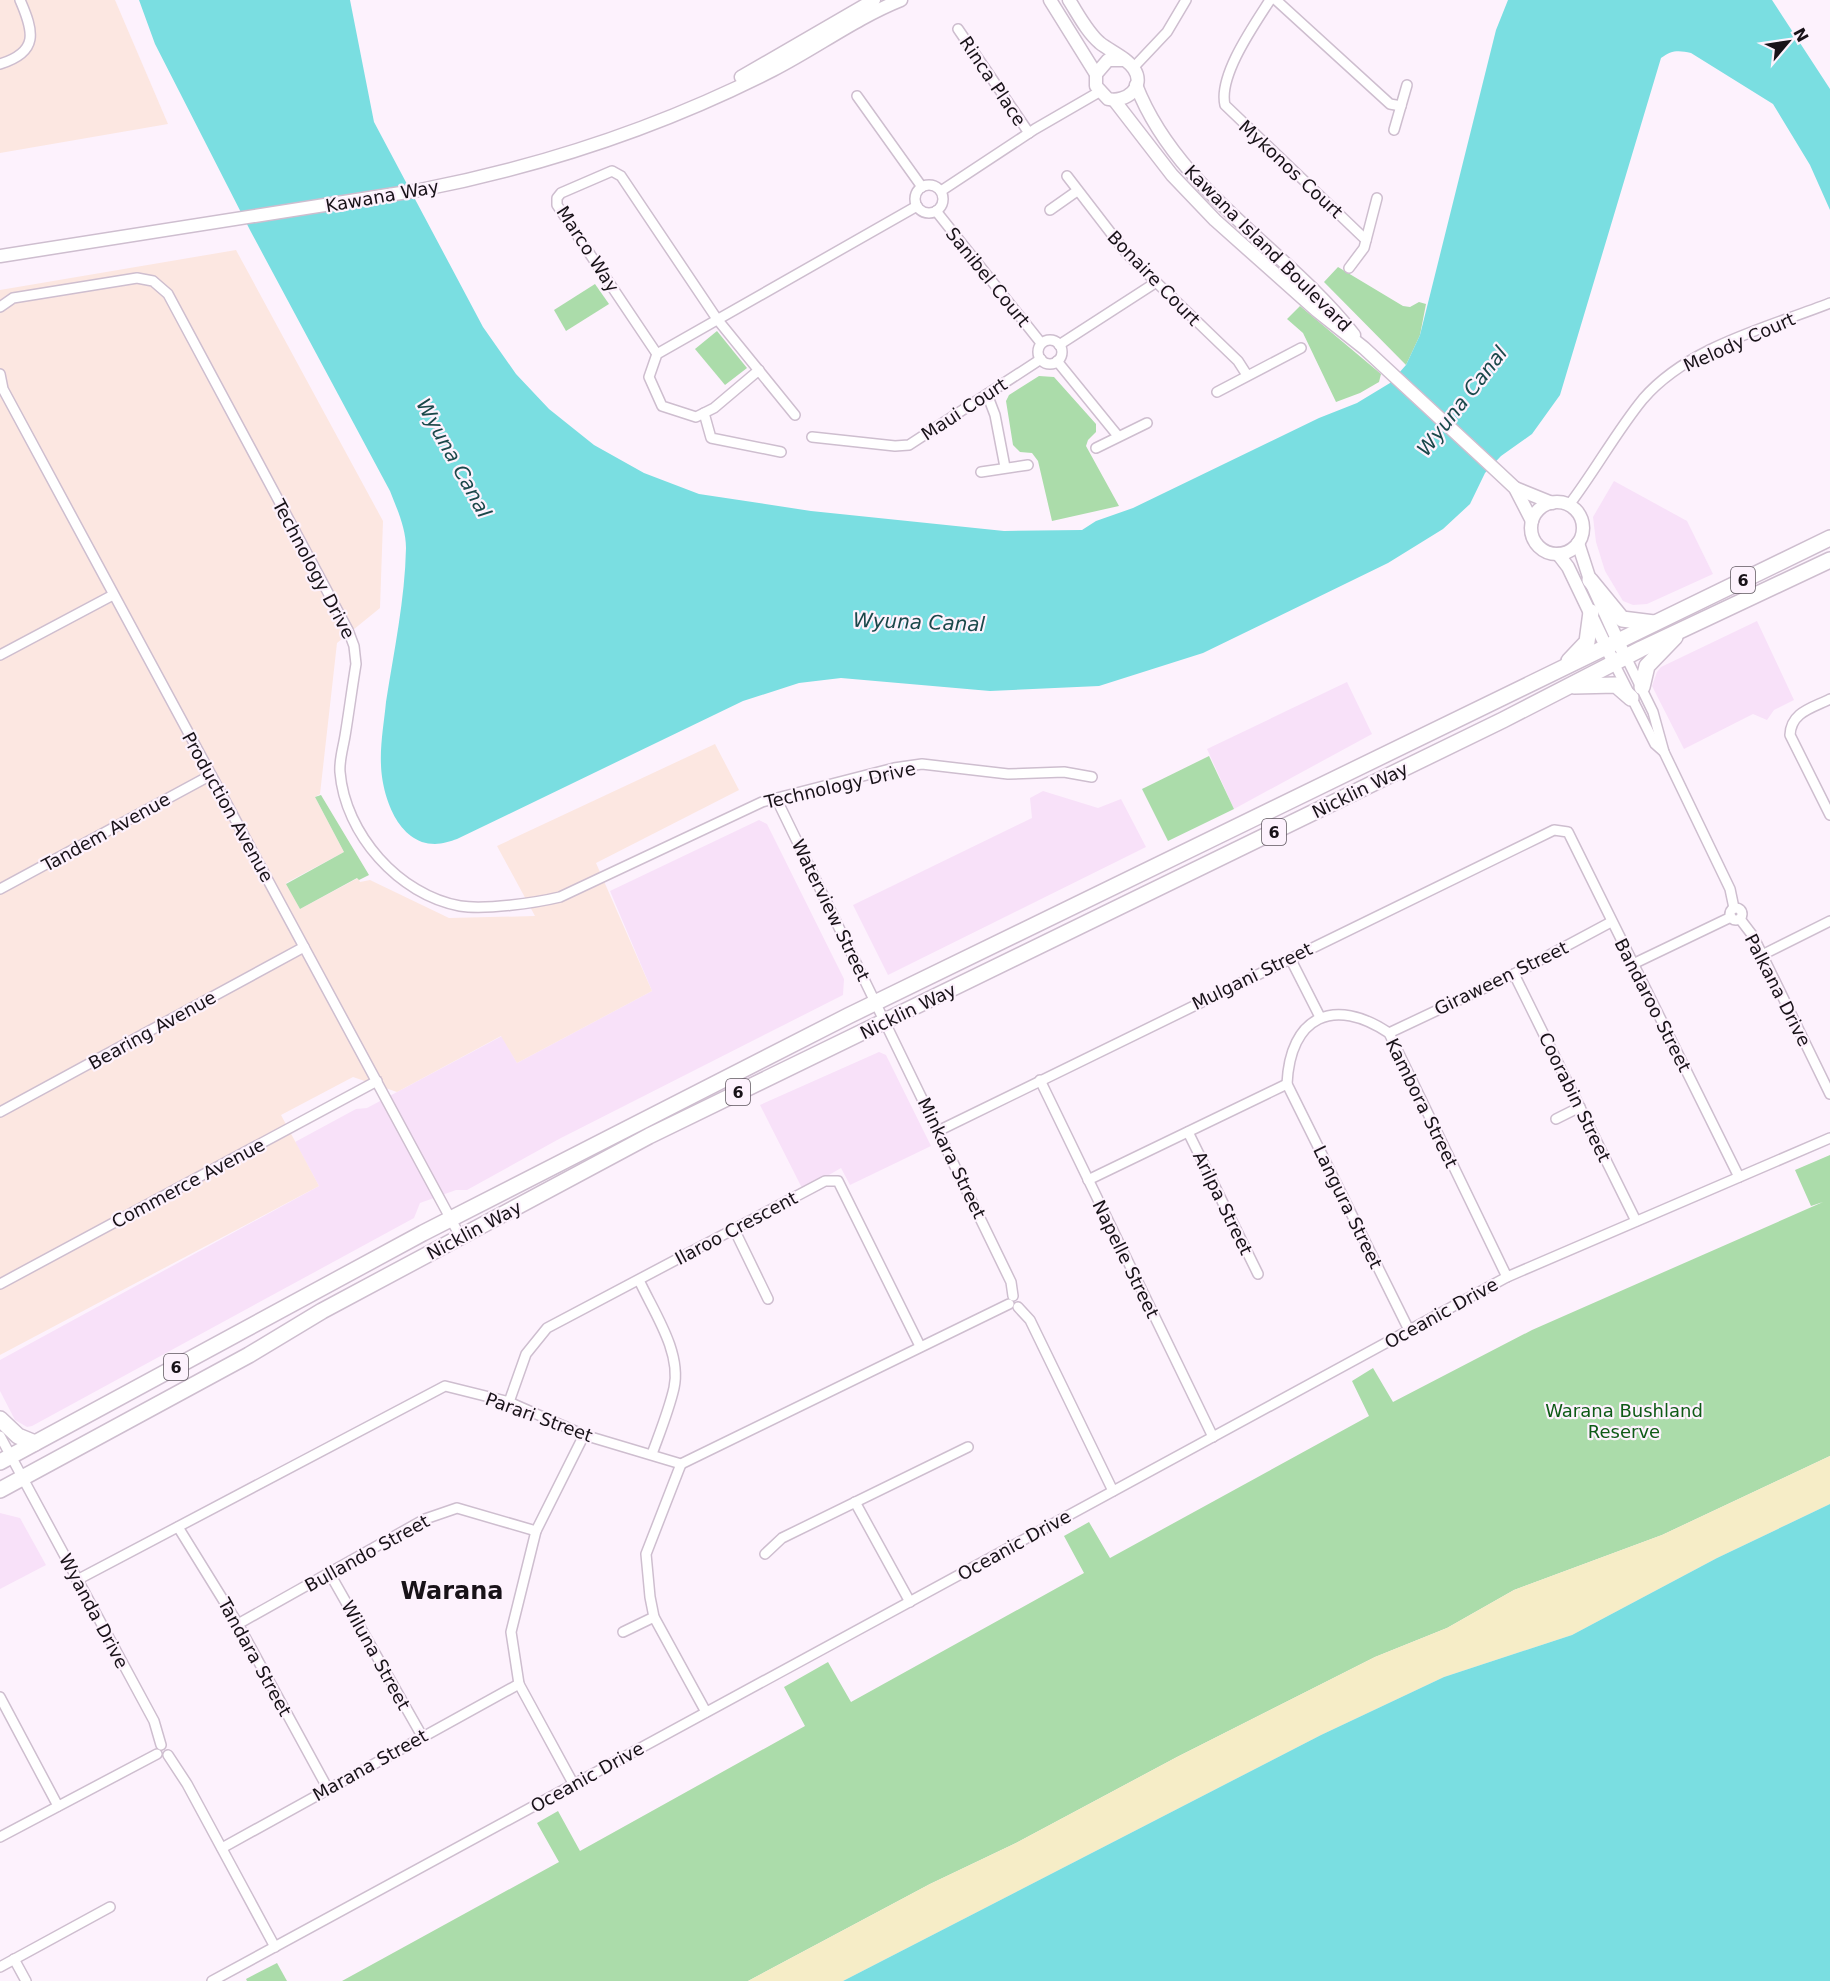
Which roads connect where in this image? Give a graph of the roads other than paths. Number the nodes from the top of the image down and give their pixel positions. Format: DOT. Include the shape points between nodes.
graph roads {
  1 [pos="20,0"];
  2 [pos="874,0"];
  3 [pos="901,0"];
  4 [pos="1050,0"];
  5 [pos="1069,0"];
  6 [pos="1186,0"];
  7 [pos="1270,0"];
  8 [pos="1276,0"];
  9 [pos="958,29"];
  10 [pos="1122,60"];
  11 [pos="0,64"];
  12 [pos="1133,68"];
  13 [pos="1096,74"];
  14 [pos="1136,85"];
  15 [pos="1407,85"];
  16 [pos="1099,92"];
  17 [pos="857,96"];
  18 [pos="1114,100"];
  19 [pos="1401,106"];
  20 [pos="685,109"];
  21 [pos="1394,130"];
  22 [pos="1029,133"];
  23 [pos="1067,176"];
  24 [pos="922,187"];
  25 [pos="1077,190"];
  26 [pos="941,191"];
  27 [pos="1377,198"];
  28 [pos="917,206"];
  29 [pos="1050,210"];
  30 [pos="936,211"];
  31 [pos="1366,240"];
  32 [pos="70,247"];
  33 [pos="0,255"];
  34 [pos="0,264"];
  35 [pos="1349,268"];
  36 [pos="1155,283"];
  37 [pos="1830,303"];
  38 [pos="0,307"];
  39 [pos="717,320"];
  40 [pos="1041,344"];
  41 [pos="1059,345"];
  42 [pos="1301,348"];
  43 [pos="1364,348"];
  44 [pos="657,354"];
  45 [pos="1041,359"];
  46 [pos="1057,361"];
  47 [pos="759,370"];
  48 [pos="0,374"];
  49 [pos="1247,375"];
  50 [pos="1217,392"];
  51 [pos="987,394"];
  52 [pos="704,413"];
  53 [pos="795,415"];
  54 [pos="1147,423"];
  55 [pos="1118,436"];
  56 [pos="812,437"];
  57 [pos="1096,448"];
  58 [pos="781,452"];
  59 [pos="1028,465"];
  60 [pos="1005,467"];
  61 [pos="981,472"];
  62 [pos="1515,488"];
  63 [pos="1552,503"];
  64 [pos="1569,505"];
  65 [pos="1532,521"];
  66 [pos="1830,538"];
  67 [pos="1578,543"];
  68 [pos="1558,554"];
  69 [pos="1830,560"];
  70 [pos="1590,580"];
  71 [pos="113,595"];
  72 [pos="1590,612"];
  73 [pos="1657,622"];
  74 [pos="1678,632"];
  75 [pos="1612,645"];
  76 [pos="0,655"];
  77 [pos="1620,660"];
  78 [pos="1561,670"];
  79 [pos="1569,686"];
  80 [pos="1636,692"];
  81 [pos="1830,699"];
  82 [pos="1664,752"];
  83 [pos="211,775"];
  84 [pos="1092,777"];
  85 [pos="776,798"];
  86 [pos="1830,814"];
  87 [pos="1568,832"];
  88 [pos="0,890"];
  89 [pos="1735,914"];
  90 [pos="1830,921"];
  91 [pos="1611,922"];
  92 [pos="304,947"];
  93 [pos="1762,955"];
  94 [pos="1290,958"];
  95 [pos="1633,964"];
  96 [pos="1514,975"];
  97 [pos="876,1003"];
  98 [pos="1320,1017"];
  99 [pos="886,1022"];
  100 [pos="1389,1033"];
  101 [pos="1040,1080"];
  102 [pos="377,1081"];
  103 [pos="1287,1084"];
  104 [pos="1830,1094"];
  105 [pos="1580,1107"];
  106 [pos="0,1112"];
  107 [pos="1556,1119"];
  108 [pos="939,1131"];
  109 [pos="1188,1132"];
  110 [pos="1830,1138"];
  111 [pos="1739,1177"];
  112 [pos="1088,1180"];
  113 [pos="451,1219"];
  114 [pos="1636,1221"];
  115 [pos="734,1229"];
  116 [pos="461,1238"];
  117 [pos="1258,1274"];
  118 [pos="1507,1277"];
  119 [pos="639,1280"];
  120 [pos="0,1284"];
  121 [pos="768,1299"];
  122 [pos="1014,1302"];
  123 [pos="1409,1330"];
  124 [pos="921,1346"];
  125 [pos="509,1402"];
  126 [pos="0,1419"];
  127 [pos="584,1435"];
  128 [pos="0,1436"];
  129 [pos="1213,1437"];
  130 [pos="35,1443"];
  131 [pos="968,1447"];
  132 [pos="652,1454"];
  133 [pos="5,1459"];
  134 [pos="681,1464"];
  135 [pos="23,1478"];
  136 [pos="0,1490"];
  137 [pos="1113,1491"];
  138 [pos="855,1502"];
  139 [pos="178,1527"];
  140 [pos="536,1531"];
  141 [pos="765,1554"];
  142 [pos="330,1574"];
  143 [pos="78,1580"];
  144 [pos="910,1602"];
  145 [pos="654,1617"];
  146 [pos="238,1624"];
  147 [pos="624,1632"];
  148 [pos="519,1684"];
  149 [pos="0,1697"];
  150 [pos="706,1713"];
  151 [pos="422,1737"];
  152 [pos="159,1750"];
  153 [pos="574,1785"];
  154 [pos="328,1789"];
  155 [pos="58,1806"];
  156 [pos="0,1837"];
  157 [pos="222,1848"];
  158 [pos="110,1907"];
  159 [pos="275,1947"];
  160 [pos="14,1959"];
  161 [pos="0,1967"];
  162 [pos="26,1981"];
  163 [pos="212,1981"];
  1 -- 11 [label="street" via="31,41 25,53"];
  2 -- 20 [label="main road, Kawana Way"];
  3 -- 20 [label="main road, Kawana Way" via="773,70"];
  4 -- 13 [label="main road"];
  5 -- 10 [label="main road" via="1098,41"];
  6 -- 12 [label="street" via="1167,32"];
  7 -- 31 [label="street, Mykonos Court" via="1223,86 1225,105"];
  8 -- 19 [label="street" via="1390,104"];
  9 -- 22 [label="street, Rinca Place"];
  10 -- 12 [label="main road"];
  10 -- 13 [label="main road" via="1108,60"];
  12 -- 14 [label="main road"];
  13 -- 16 [label="main road"];
  14 -- 18 [label="main road" via="1128,97"];
  14 -- 43 [label="main road, Kawana Island Boulevard" via="1153,122 1186,167 1325,302"];
  15 -- 19 [label="street"];
  16 -- 18 [label="main road"];
  16 -- 22 [label="street"];
  17 -- 24 [label="street"];
  18 -- 43 [label="main road, Kawana Island Boulevard" via="1172,175 1215,220"];
  19 -- 21 [label="street"];
  20 -- 32 [label="main road, Kawana Way" via="633,132 485,177"];
  22 -- 26 [label="street"];
  23 -- 25 [label="street, Bonaire Court"];
  24 -- 26 [label="street" via="934,186"];
  24 -- 28 [label="street" via="916,194"];
  25 -- 29 [label="street"];
  25 -- 36 [label="street, Bonaire Court"];
  26 -- 30 [label="street" via="943,200"];
  27 -- 31 [label="street"];
  28 -- 30 [label="street" via="923,212"];
  28 -- 39 [label="street"];
  30 -- 40 [label="street, Sanibel Court"];
  31 -- 35 [label="street"];
  32 -- 33 [label="main road, Kawana Way"];
  32 -- 34 [label="main road, Kawana Way"];
  36 -- 41 [label="street"];
  36 -- 49 [label="street, Bonaire Court" via="1238,360"];
  37 -- 64 [label="street, Melody Court" via="1683,364 1643,400"];
  38 -- 85 [label="street, Technology Drive" via="13,298 137,278 153,281 168,294 348,630 356,664 340,770 344,798 371,849 385,867 406,882 462,906 540,902 560,897"];
  39 -- 44 [label="street"];
  39 -- 44 [label="street, Marco Way" via="621,176 612,171 561,193 557,205"];
  39 -- 47 [label="street"];
  40 -- 41 [label="street" via="1051,340"];
  40 -- 45 [label="street"];
  41 -- 46 [label="street" via="1061,355"];
  42 -- 49 [label="street"];
  43 -- 62 [label="main road, Kawana Island Boulevard"];
  44 -- 52 [label="street" via="650,377 662,406 696,417"];
  45 -- 46 [label="street" via="1047,363"];
  45 -- 51 [label="street, Maui Court"];
  46 -- 55 [label="street"];
  47 -- 52 [label="street"];
  47 -- 53 [label="street"];
  48 -- 71 [label="street, Production Avenue" via="3,389"];
  49 -- 50 [label="street"];
  51 -- 56 [label="street, Maui Court" via="909,445"];
  51 -- 60 [label="street"];
  52 -- 58 [label="street" via="711,438"];
  54 -- 55 [label="street"];
  55 -- 57 [label="street"];
  59 -- 60 [label="street"];
  60 -- 61 [label="street"];
  62 -- 63 [label="main road, Kawana Island Boulevard"];
  62 -- 65 [label="main road, Kawana Island Boulevard"];
  63 -- 64 [label="main road"];
  63 -- 65 [label="main road" via="1542,507"];
  64 -- 67 [label="main road" via="1582,524"];
  65 -- 68 [label="main road" via="1537,544"];
  66 -- 73 [label="highway, Nicklin Way / 6"];
  67 -- 68 [label="main road"];
  67 -- 70 [label="main road"];
  68 -- 72 [label="main road"];
  69 -- 74 [label="highway, Nicklin Way / 6"];
  70 -- 73 [label="highway" via="1622,619"];
  70 -- 75 [label="main road"];
  71 -- 76 [label="street"];
  71 -- 83 [label="street, Production Avenue"];
  72 -- 75 [label="main road"];
  72 -- 78 [label="highway" via="1587,642"];
  73 -- 75 [label="highway, Nicklin Way / 6"];
  74 -- 77 [label="highway, Nicklin Way / 6"];
  74 -- 80 [label="highway" via="1647,666"];
  75 -- 77 [label="main road"];
  75 -- 78 [label="highway, Nicklin Way / 6"];
  77 -- 79 [label="highway, Nicklin Way / 6"];
  77 -- 80 [label="street, Palkana Drive"];
  77 -- 80 [label="street, Palkana Drive"];
  78 -- 97 [label="highway, Nicklin Way / 6"];
  79 -- 80 [label="highway" via="1616,685"];
  79 -- 99 [label="highway, Nicklin Way / 6"];
  80 -- 82 [label="street, Palkana Drive" via="1655,744"];
  80 -- 82 [label="street, Palkana Drive" via="1653,712"];
  81 -- 86 [label="street" via="1796,715 1790,735"];
  82 -- 89 [label="street, Palkana Drive" via="1730,889"];
  83 -- 88 [label="street, Tandem Avenue"];
  83 -- 92 [label="street, Production Avenue"];
  84 -- 85 [label="street, Technology Drive" via="1064,772 1008,774 922,764"];
  85 -- 97 [label="street, Waterview Street"];
  87 -- 91 [label="street, Bandaroo Street"];
  87 -- 94 [label="street, Mulgani Street" via="1554,830"];
  89 -- 93 [label="street, Palkana Drive"];
  89 -- 95 [label="street"];
  90 -- 93 [label="street"];
  91 -- 95 [label="street, Bandaroo Street"];
  91 -- 96 [label="street, Giraween Street"];
  92 -- 102 [label="street, Production Avenue"];
  92 -- 106 [label="street, Bearing Avenue"];
  93 -- 104 [label="street, Palkana Drive"];
  94 -- 98 [label="street"];
  94 -- 101 [label="street, Mulgani Street"];
  95 -- 111 [label="street, Bandaroo Street"];
  96 -- 100 [label="street, Giraween Street"];
  96 -- 105 [label="street, Coorabin Street"];
  97 -- 99 [label="street, Waterview Street"];
  97 -- 113 [label="highway, Nicklin Way / 6"];
  98 -- 100 [label="street, Kambora Street" via="1337,1013 1369,1019"];
  98 -- 103 [label="street" via="1298,1039 1288,1060"];
  99 -- 108 [label="street, Minkara Street"];
  99 -- 116 [label="highway, Nicklin Way / 6" via="650,1136"];
  100 -- 118 [label="street, Kambora Street"];
  101 -- 108 [label="street, Mulgani Street"];
  101 -- 112 [label="street, Napelle Street"];
  102 -- 113 [label="street, Production Avenue"];
  102 -- 120 [label="street, Commerce Avenue"];
  103 -- 109 [label="street"];
  103 -- 123 [label="street, Langura Street"];
  105 -- 107 [label="street"];
  105 -- 114 [label="street, Coorabin Street"];
  108 -- 122 [label="street, Minkara Street" via="1011,1282"];
  109 -- 112 [label="street"];
  109 -- 117 [label="street, Arilpa Street"];
  110 -- 111 [label="street, Oceanic Drive"];
  111 -- 114 [label="street, Oceanic Drive"];
  112 -- 129 [label="street, Napelle Street"];
  113 -- 116 [label="street, Production Avenue"];
  113 -- 130 [label="highway, Nicklin Way / 6"];
  114 -- 118 [label="street, Oceanic Drive"];
  115 -- 119 [label="street, Ilaroo Crescent"];
  115 -- 121 [label="street"];
  115 -- 124 [label="street, Ilaroo Crescent" via="825,1181 838,1181"];
  116 -- 135 [label="highway, Nicklin Way / 6"];
  118 -- 123 [label="street, Oceanic Drive"];
  119 -- 125 [label="street, Ilaroo Crescent" via="547,1328 526,1354"];
  119 -- 132 [label="street" via="671,1349 675,1368 675,1386"];
  122 -- 124 [label="street"];
  122 -- 137 [label="street, Minkara Street" via="1030,1320"];
  123 -- 129 [label="street, Oceanic Drive"];
  124 -- 134 [label="street"];
  125 -- 127 [label="street, Parari Street"];
  125 -- 139 [label="street, Parari Street" via="445,1386"];
  126 -- 130 [label="highway" via="18,1436"];
  127 -- 132 [label="street, Parari Street"];
  127 -- 140 [label="street"];
  128 -- 133 [label="street, Wyanda Drive"];
  129 -- 137 [label="street, Oceanic Drive"];
  130 -- 133 [label="highway, Nicklin Way / 6"];
  131 -- 138 [label="street"];
  132 -- 134 [label="street, Parari Street"];
  133 -- 135 [label="street, Wyanda Drive"];
  134 -- 145 [label="street" via="646,1554"];
  135 -- 136 [label="highway, Nicklin Way / 6"];
  135 -- 143 [label="street, Wyanda Drive"];
  137 -- 144 [label="street, Oceanic Drive"];
  138 -- 141 [label="street" via="782,1538"];
  138 -- 144 [label="street"];
  139 -- 143 [label="street, Parari Street"];
  139 -- 146 [label="street, Tandara Street"];
  140 -- 142 [label="street, Bullando Street" via="457,1508 425,1518"];
  140 -- 148 [label="street" via="512,1632"];
  142 -- 146 [label="street, Bullando Street"];
  142 -- 151 [label="street, Wiluna Street"];
  143 -- 152 [label="street, Wyanda Drive" via="154,1721"];
  144 -- 150 [label="street, Oceanic Drive"];
  145 -- 147 [label="street"];
  145 -- 150 [label="street"];
  146 -- 154 [label="street, Tandara Street"];
  148 -- 151 [label="street, Marana Street"];
  148 -- 153 [label="street"];
  149 -- 155 [label="street"];
  150 -- 153 [label="street, Oceanic Drive"];
  151 -- 154 [label="street, Marana Street"];
  152 -- 155 [label="street"];
  152 -- 157 [label="street, Wyanda Drive" via="168,1748 168,1755"];
  153 -- 159 [label="street, Oceanic Drive"];
  154 -- 157 [label="street, Marana Street"];
  155 -- 156 [label="street"];
  157 -- 159 [label="street"];
  158 -- 160 [label="street"];
  159 -- 163 [label="street, Oceanic Drive"];
  160 -- 161 [label="street"];
  160 -- 162 [label="street"];
}
